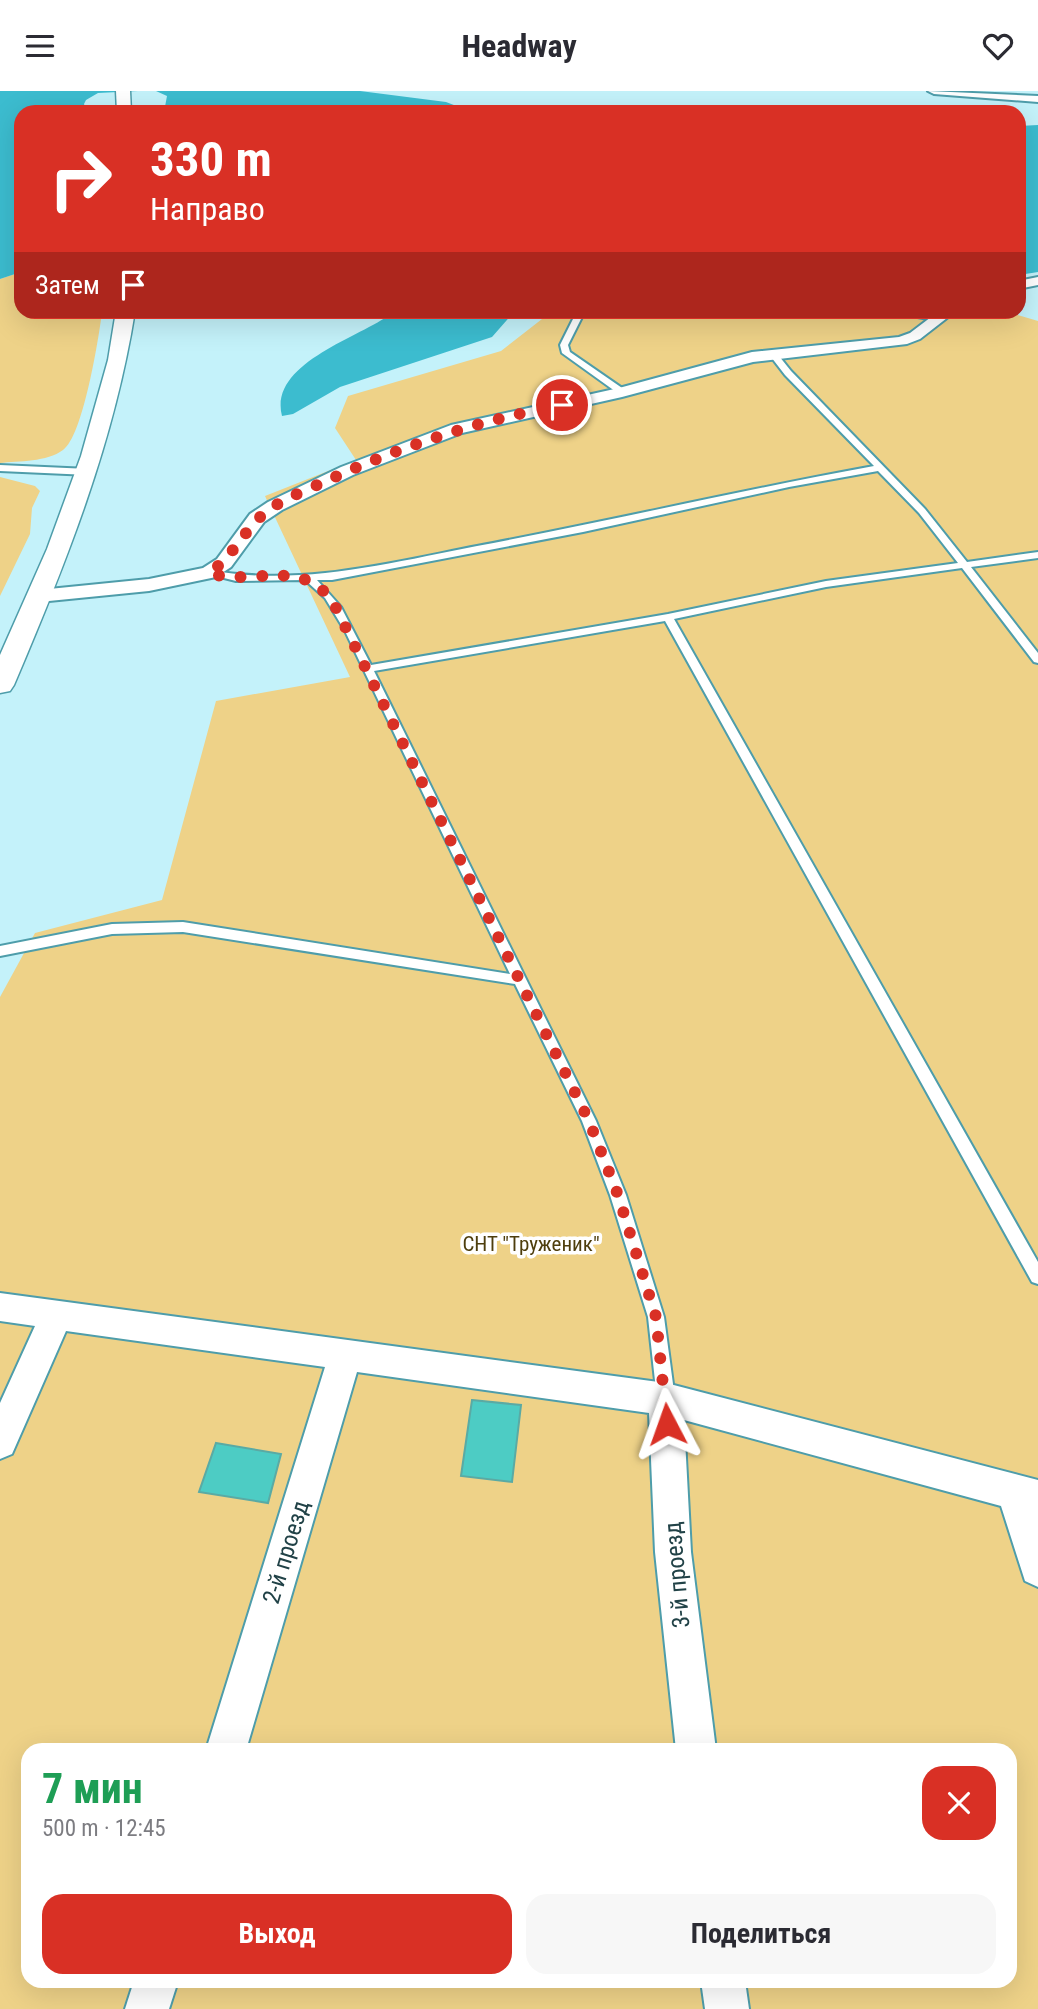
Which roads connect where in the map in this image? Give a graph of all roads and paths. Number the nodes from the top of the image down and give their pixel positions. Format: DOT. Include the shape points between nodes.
graph roads {
  1 [pos="934,91"];
  2 [pos="1038,99"];
  3 [pos="125,319"];
  4 [pos="577,319"];
  5 [pos="938,319"];
  6 [pos="772,353"];
  7 [pos="622,392"];
  8 [pos="0,468"];
  9 [pos="879,468"];
  10 [pos="89,471"];
  11 [pos="1038,555"];
  12 [pos="963,565"];
  13 [pos="209,573"];
  14 [pos="308,578"];
  15 [pos="39,596"];
  16 [pos="668,617"];
  17 [pos="1038,660"];
  18 [pos="368,669"];
  19 [pos="0,685"];
  20 [pos="0,951"];
  21 [pos="519,980"];
  22 [pos="1038,1277"];
  23 [pos="0,1307"];
  24 [pos="56,1315"];
  25 [pos="346,1355"];
  26 [pos="666,1399"];
  27 [pos="0,1442"];
  28 [pos="1027,1495"];
  29 [pos="1038,1568"];
  30 [pos="228,1743"];
  31 [pos="695,1743"];
  32 [pos="154,1988"];
  33 [pos="724,1988"];
  34 [pos="147,2009"];
  35 [pos="727,2009"];
  1 -- 2 [label="street"];
  3 -- 10 [label="street" via="108,408"];
  4 -- 7 [label="lane" via="564,345 566,353"];
  5 -- 6 [label="street" via="901,341"];
  6 -- 7 [label="street"];
  6 -- 9 [label="lane"];
  7 -- 13 [label="street" via="457,429 347,471 257,518 224,563"];
  8 -- 10 [label="lane"];
  9 -- 12 [label="lane" via="922,511"];
  9 -- 14 [label="lane" via="583,529"];
  10 -- 15 [label="street"];
  11 -- 12 [label="lane"];
  12 -- 16 [label="lane" via="826,584"];
  12 -- 17 [label="lane"];
  13 -- 14 [label="lane" via="236,578"];
  13 -- 15 [label="street" via="149,585"];
  14 -- 18 [label="lane" via="333,602"];
  15 -- 19 [label="street"];
  16 -- 18 [label="lane"];
  16 -- 22 [label="lane"];
  18 -- 21 [label="lane"];
  20 -- 21 [label="lane" via="110,930 183,927"];
  21 -- 26 [label="lane" via="589,1121 618,1195 656,1317"];
  23 -- 24 [label="street"];
  24 -- 25 [label="street"];
  24 -- 27 [label="street"];
  25 -- 26 [label="street"];
  25 -- 30 [label="street, 2-й проезд"];
  26 -- 28 [label="street"];
  26 -- 31 [label="street, 3-й проезд" via="673,1552"];
  28 -- 29 [label="street"];
  32 -- 34 [label="street"];
  33 -- 35 [label="street"];
}
